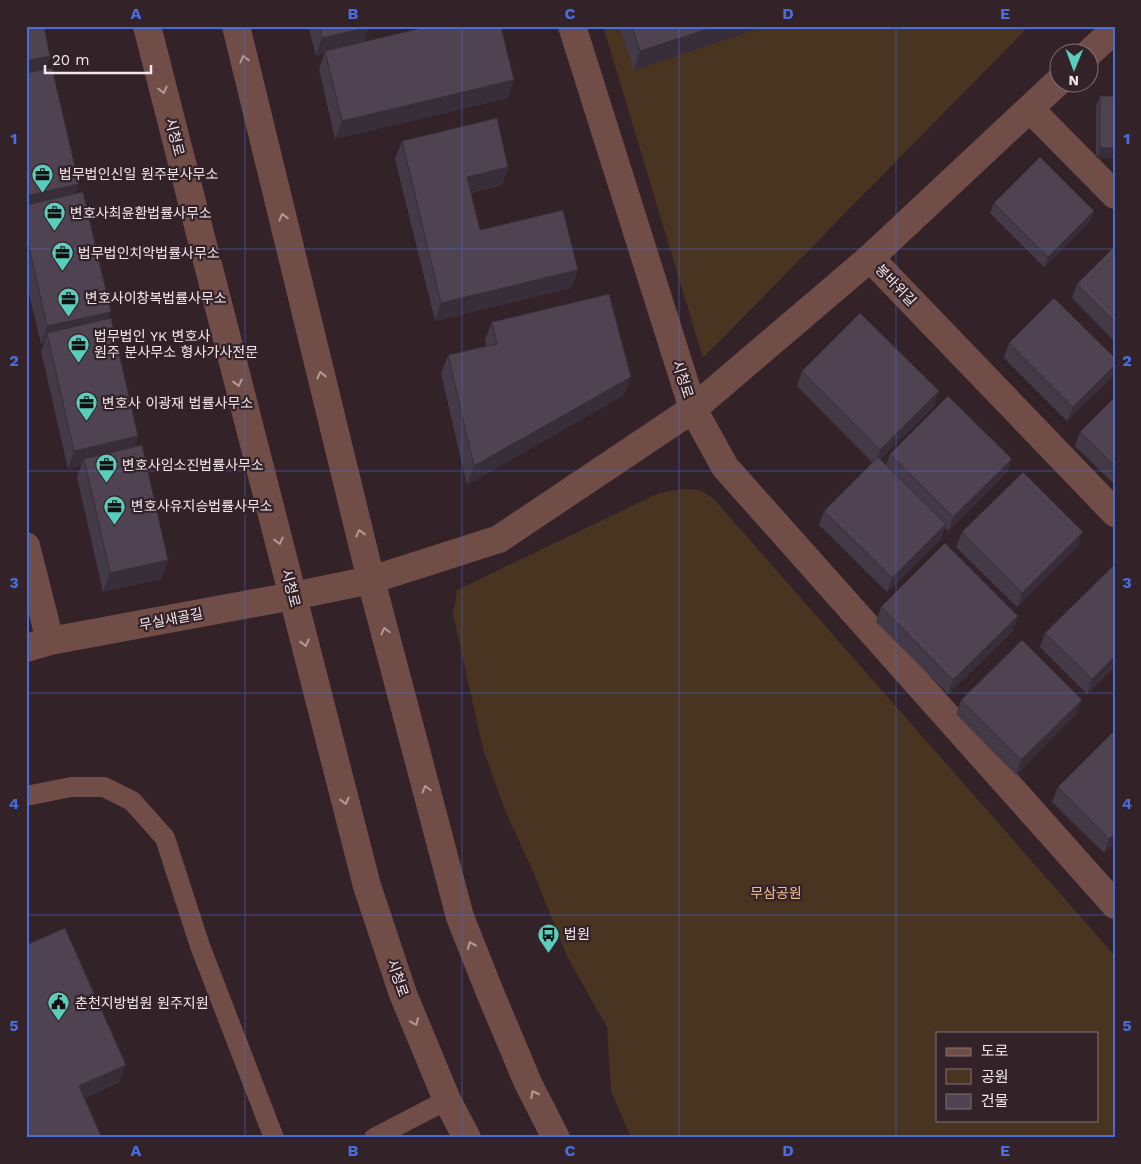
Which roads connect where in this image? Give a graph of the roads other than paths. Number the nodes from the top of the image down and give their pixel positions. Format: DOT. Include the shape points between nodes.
graph roads {
  1 [pos="147,26"];
  2 [pos="236,26"];
  3 [pos="572,26"];
  4 [pos="1115,29"];
  5 [pos="1098,45"];
  6 [pos="1048,92"];
  7 [pos="1030,109"];
  8 [pos="1115,195"];
  9 [pos="870,258"];
  10 [pos="693,409"];
  11 [pos="1115,513"];
  12 [pos="26,546"];
  13 [pos="371,580"];
  14 [pos="293,596"];
  15 [pos="38,644"];
  16 [pos="26,796"];
  17 [pos="1115,905"];
  18 [pos="447,1100"];
  19 [pos="274,1138"];
  20 [pos="374,1138"];
  21 [pos="467,1138"];
  22 [pos="556,1138"];
  1 -- 14 [label="street, 시청로, one-way"];
  13 -- 2 [label="street, one-way"];
  3 -- 10 [label="street, 시청로"];
  4 -- 5 [label="street"];
  6 -- 7 [label="street, 봉바위길"];
  7 -- 8 [label="street"];
  7 -- 9 [label="street, 봉바위길"];
  9 -- 10 [label="street"];
  9 -- 11 [label="street, 봉바위길"];
  10 -- 13 [label="street, 시청로" via="499,539"];
  10 -- 17 [label="street" via="725,467"];
  12 -- 15 [label="street, 무실새골길"];
  13 -- 14 [label="street, 시청로"];
  22 -- 13 [label="street, one-way" via="528,1084 460,916"];
  14 -- 15 [label="street, 무실새골길"];
  14 -- 18 [label="street, 시청로, one-way" via="366,886 403,994"];
  16 -- 19 [label="lane" via="71,787 104,788 132,801 165,838 200,946"];
  18 -- 20 [label="lane"];
  18 -- 21 [label="street, 시청로"];
}
